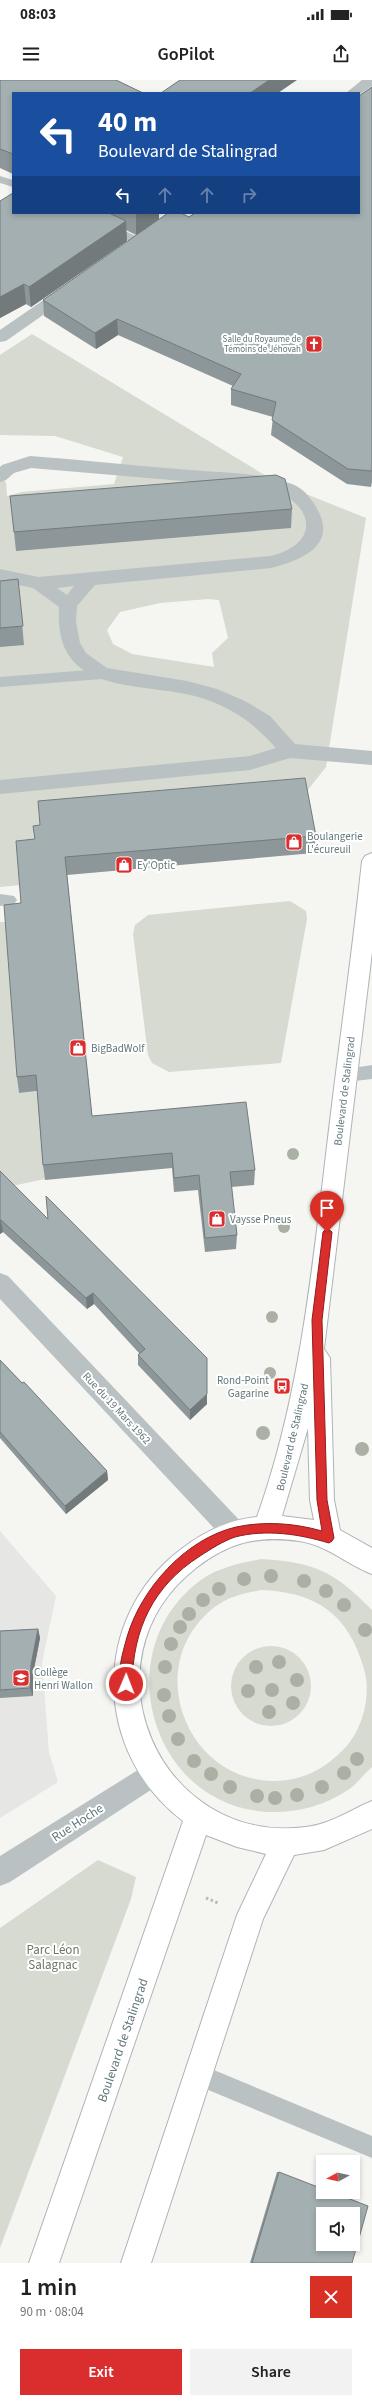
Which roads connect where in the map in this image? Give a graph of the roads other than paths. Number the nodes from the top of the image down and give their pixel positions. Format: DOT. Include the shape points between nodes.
graph roads {
  1 [pos="371,80"];
  2 [pos="354,92"];
  3 [pos="0,179"];
  4 [pos="12,184"];
  5 [pos="80,214"];
  6 [pos="140,241"];
  7 [pos="78,284"];
  8 [pos="0,337"];
  9 [pos="0,476"];
  10 [pos="0,575"];
  11 [pos="90,579"];
  12 [pos="38,583"];
  13 [pos="68,605"];
  14 [pos="102,674"];
  15 [pos="0,682"];
  16 [pos="290,751"];
  17 [pos="372,758"];
  18 [pos="0,787"];
  19 [pos="372,867"];
  20 [pos="372,1072"];
  21 [pos="346,1075"];
  22 [pos="0,1283"];
  23 [pos="317,1320"];
  24 [pos="265,1528"];
  25 [pos="235,1532"];
  26 [pos="329,1538"];
  27 [pos="372,1562"];
  28 [pos="154,1773"];
  29 [pos="372,1814"];
  30 [pos="198,1817"];
  31 [pos="286,1842"];
  32 [pos="0,1872"];
  33 [pos="197,2074"];
  34 [pos="372,2147"];
  35 [pos="44,2263"];
  36 [pos="136,2263"];
  1 -- 2 [label="street"];
  3 -- 4 [label="lane"];
  5 -- 6 [label="lane"];
  7 -- 8 [label="street"];
  9 -- 11 [label="street" via="8,469 30,462 233,479 287,488 299,495 309,508 314,523 313,539 304,550 291,558"];
  10 -- 12 [label="street"];
  11 -- 12 [label="street"];
  11 -- 13 [label="street"];
  12 -- 13 [label="street"];
  13 -- 14 [label="street" via="67,622 71,643 80,658"];
  14 -- 15 [label="lane"];
  14 -- 16 [label="street" via="210,694 238,706 263,721"];
  16 -- 17 [label="street"];
  16 -- 18 [label="street" via="250,763"];
  19 -- 21 [label="main road, Boulevard de Stalingrad"];
  20 -- 21 [label="lane"];
  21 -- 23 [label="main road, Boulevard de Stalingrad"];
  22 -- 25 [label="street, Rue du 19 Mars 1962"];
  23 -- 24 [label="main road, Boulevard de Stalingrad" via="288,1460 281,1488"];
  23 -- 26 [label="main road, Boulevard de Stalingrad" via="322,1500"];
  24 -- 25 [label="main road"];
  24 -- 26 [label="main road" via="298,1529"];
  25 -- 28 [label="main road" via="179,1563 154,1590 137,1622 127,1659 126,1697 134,1735"];
  26 -- 27 [label="main road"];
  28 -- 30 [label="main road" via="165,1788"];
  28 -- 32 [label="street, Rue Hoche"];
  29 -- 31 [label="main road" via="351,1828 320,1838"];
  30 -- 31 [label="main road" via="233,1833 255,1839"];
  30 -- 35 [label="main road, Boulevard de Stalingrad" via="174,1893"];
  31 -- 33 [label="main road" via="251,1915"];
  33 -- 34 [label="lane"];
  33 -- 36 [label="main road"];
}
